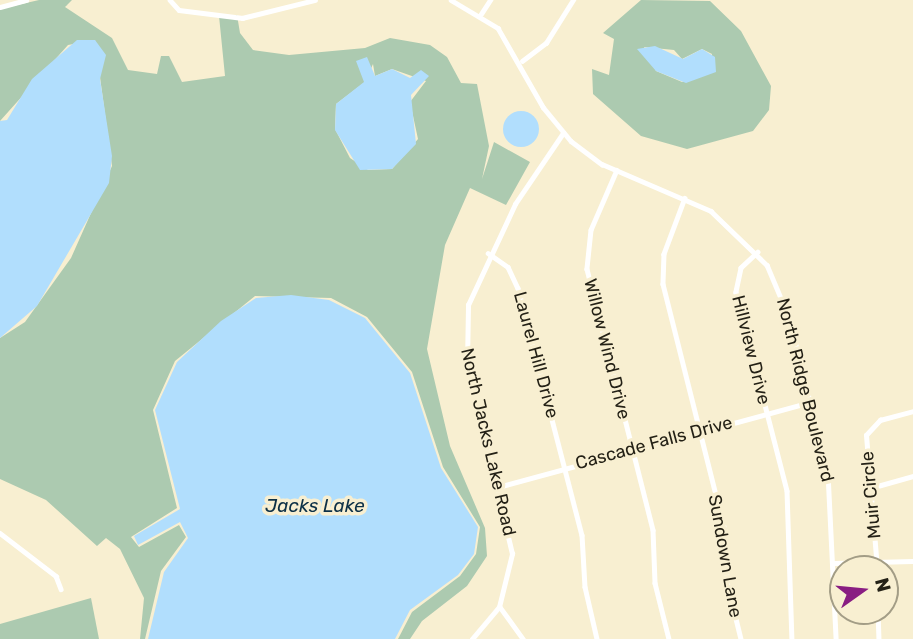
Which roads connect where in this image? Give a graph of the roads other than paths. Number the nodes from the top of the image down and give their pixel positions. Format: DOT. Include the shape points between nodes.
graph roads {
  1 [pos="26,0"];
  2 [pos="170,0"];
  3 [pos="316,0"];
  4 [pos="451,0"];
  5 [pos="490,0"];
  6 [pos="573,0"];
  7 [pos="0,7"];
  8 [pos="481,14"];
  9 [pos="522,61"];
  10 [pos="563,133"];
  11 [pos="617,170"];
  12 [pos="685,198"];
  13 [pos="758,252"];
  14 [pos="488,253"];
  15 [pos="811,402"];
  16 [pos="913,411"];
  17 [pos="767,414"];
  18 [pos="700,431"];
  19 [pos="632,449"];
  20 [pos="565,467"];
  21 [pos="913,476"];
  22 [pos="498,487"];
  23 [pos="874,487"];
  24 [pos="0,533"];
  25 [pos="834,555"];
  26 [pos="876,555"];
  27 [pos="61,589"];
  28 [pos="499,607"];
  29 [pos="472,639"];
  30 [pos="523,639"];
  31 [pos="597,639"];
  32 [pos="669,639"];
  33 [pos="741,639"];
  34 [pos="792,639"];
  1 -- 7 [label="street"];
  2 -- 3 [label="street" via="178,10 242,18"];
  4 -- 8 [label="street"];
  5 -- 8 [label="street"];
  6 -- 9 [label="street" via="546,43"];
  8 -- 9 [label="street"];
  9 -- 10 [label="street, North Ridge Boulevard" via="543,107"];
  10 -- 11 [label="street, North Ridge Boulevard"];
  10 -- 14 [label="street, North Jacks Lake Road" via="538,164"];
  11 -- 12 [label="street, North Ridge Boulevard"];
  11 -- 19 [label="street, Willow Wind Drive" via="591,230 587,269"];
  12 -- 13 [label="street, North Ridge Boulevard" via="724,220"];
  12 -- 18 [label="street, Sundown Lane" via="664,254 663,284"];
  13 -- 15 [label="street, North Ridge Boulevard" via="785,303"];
  13 -- 17 [label="street, Hillview Drive" via="741,268 736,286"];
  14 -- 20 [label="street, Laurel Hill Drive" via="516,280"];
  14 -- 22 [label="street, North Jacks Lake Road" via="468,305 465,349"];
  15 -- 17 [label="street, Cascade Falls Drive"];
  15 -- 25 [label="street, North Ridge Boulevard" via="830,486"];
  16 -- 23 [label="street, Muir Circle" via="880,420 868,430"];
  17 -- 18 [label="street, Cascade Falls Drive"];
  17 -- 34 [label="street, Hillview Drive" via="788,500"];
  18 -- 19 [label="street, Cascade Falls Drive"];
  18 -- 33 [label="street, Sundown Lane" via="725,530 727,582"];
  19 -- 20 [label="street, Cascade Falls Drive"];
  19 -- 32 [label="street, Willow Wind Drive"];
  20 -- 22 [label="street, Cascade Falls Drive"];
  20 -- 31 [label="street, Laurel Hill Drive"];
  21 -- 23 [label="street"];
  22 -- 28 [label="street, North Jacks Lake Road" via="512,554"];
  23 -- 26 [label="street, Muir Circle"];
  24 -- 27 [label="street" via="56,576"];
  28 -- 29 [label="street, North Jacks Lake Road"];
  28 -- 30 [label="street" via="514,618"];
}
